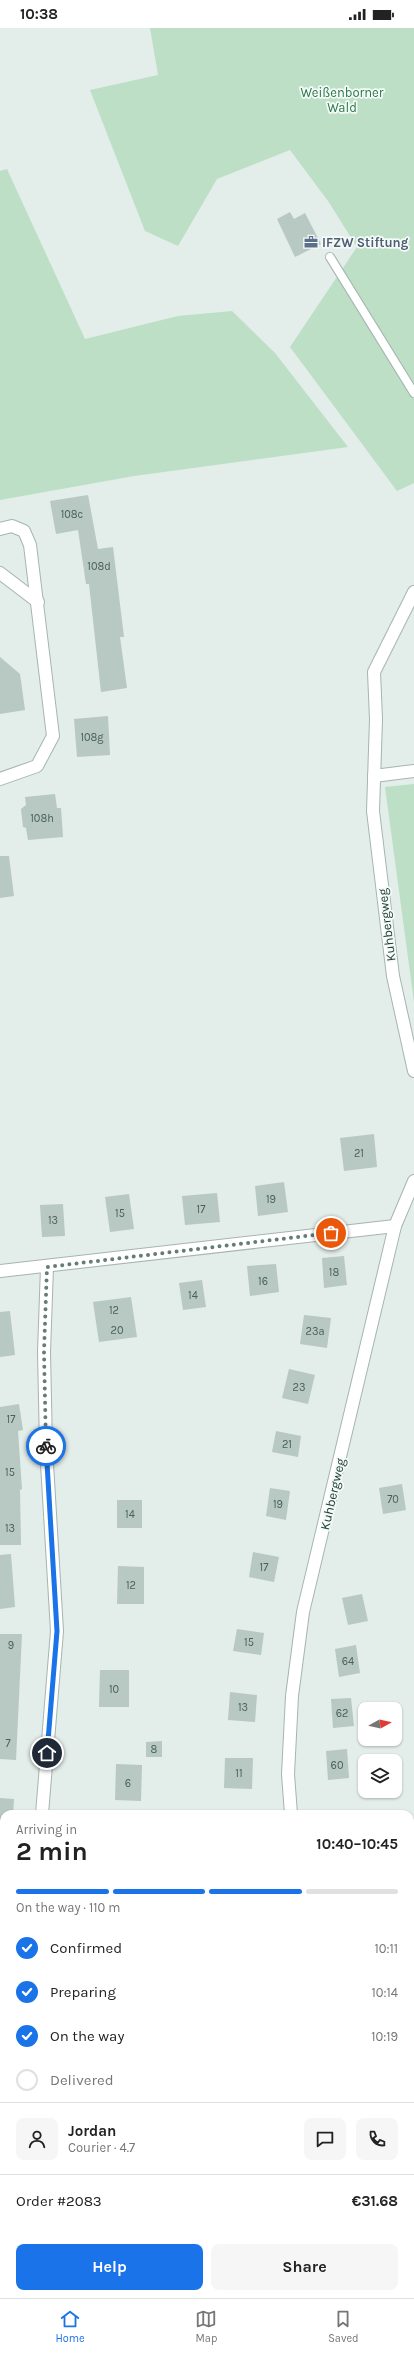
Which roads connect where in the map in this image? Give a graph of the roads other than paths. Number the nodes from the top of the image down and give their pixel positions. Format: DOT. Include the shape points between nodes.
graph roads {
  1 [pos="330,257"];
  2 [pos="414,393"];
  3 [pos="0,529"];
  4 [pos="0,574"];
  5 [pos="414,592"];
  6 [pos="38,602"];
  7 [pos="414,771"];
  8 [pos="374,776"];
  9 [pos="0,779"];
  10 [pos="414,1071"];
  11 [pos="414,1182"];
  12 [pos="395,1226"];
  13 [pos="47,1267"];
  14 [pos="0,1271"];
  15 [pos="42,1810"];
  16 [pos="291,1810"];
  1 -- 2 [label="lane"];
  3 -- 6 [label="street" via="12,526 24,531 30,545"];
  4 -- 6 [label="street"];
  5 -- 8 [label="street, Kuhbergweg" via="374,672"];
  6 -- 9 [label="street" via="53,736 37,766"];
  7 -- 8 [label="street"];
  8 -- 10 [label="street, Kuhbergweg" via="373,811 393,976"];
  11 -- 12 [label="street, Kuhbergweg"];
  12 -- 13 [label="street"];
  12 -- 16 [label="street, Kuhbergweg" via="303,1612 292,1696 288,1774"];
  13 -- 14 [label="street"];
  13 -- 15 [label="street" via="44,1352 46,1447 57,1631"];
}
